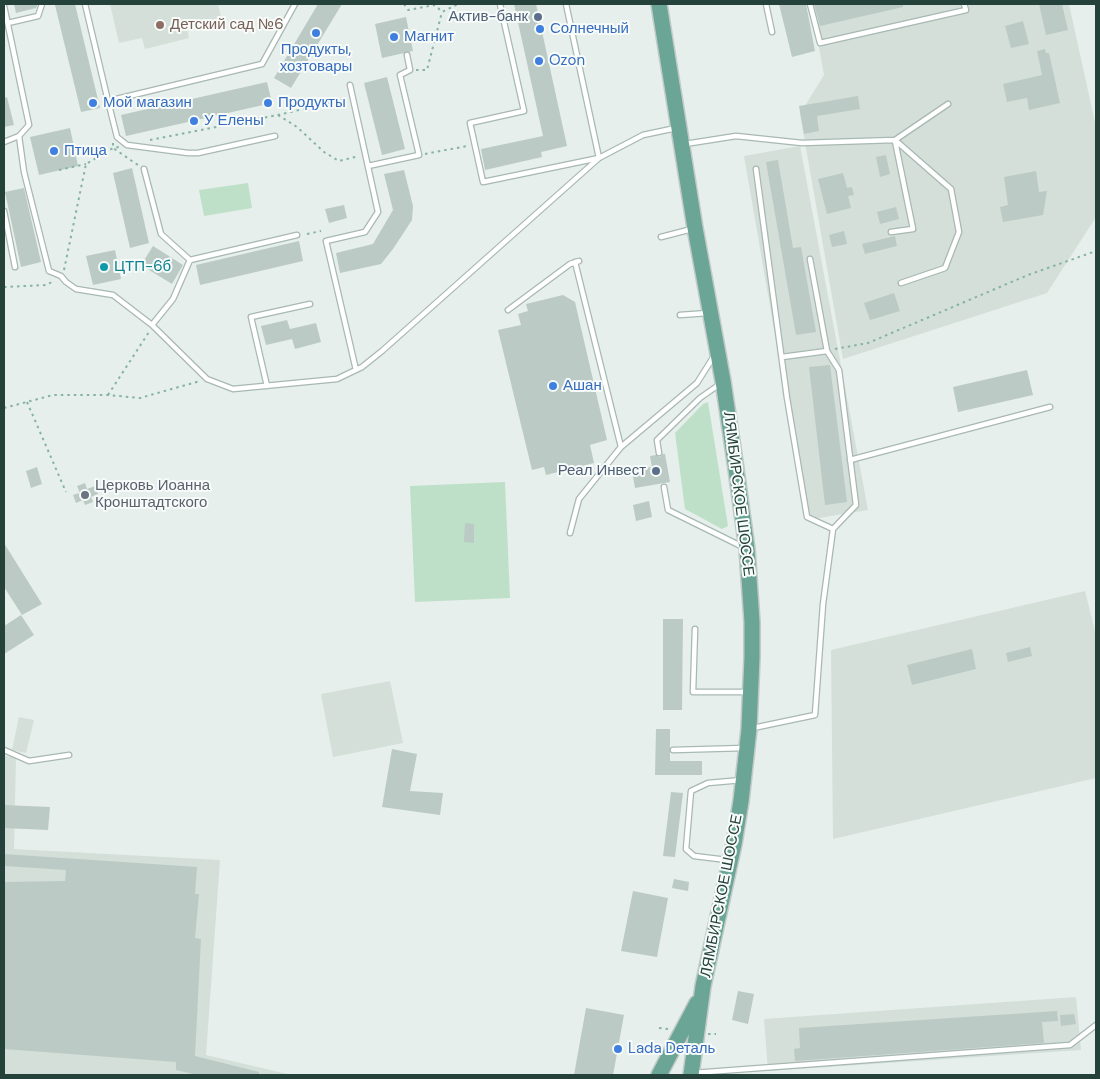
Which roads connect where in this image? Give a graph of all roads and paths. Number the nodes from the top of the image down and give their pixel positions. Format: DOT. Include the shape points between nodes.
graph roads {
  1 [pos="42,4"];
  2 [pos="85,4"];
  3 [pos="295,4"];
  4 [pos="404,4"];
  5 [pos="458,4"];
  6 [pos="500,4"];
  7 [pos="566,4"];
  8 [pos="659,4"];
  9 [pos="766,4"];
  10 [pos="810,4"];
  11 [pos="964,4"];
  12 [pos="4,6"];
  13 [pos="442,12"];
  14 [pos="8,23"];
  15 [pos="772,32"];
  16 [pos="407,55"];
  17 [pos="410,70"];
  18 [pos="350,85"];
  19 [pos="350,98"];
  20 [pos="108,101"];
  21 [pos="948,104"];
  22 [pos="278,115"];
  23 [pos="194,124"];
  24 [pos="680,127"];
  25 [pos="196,131"];
  26 [pos="19,136"];
  27 [pos="275,136"];
  28 [pos="895,140"];
  29 [pos="4,142"];
  30 [pos="127,145"];
  31 [pos="683,145"];
  32 [pos="469,146"];
  33 [pos="366,155"];
  34 [pos="419,155"];
  35 [pos="599,158"];
  36 [pos="86,164"];
  37 [pos="368,166"];
  38 [pos="144,169"];
  39 [pos="756,169"];
  40 [pos="59,170"];
  41 [pos="4,211"];
  42 [pos="695,228"];
  43 [pos="322,231"];
  44 [pos="891,232"];
  45 [pos="307,234"];
  46 [pos="298,235"];
  47 [pos="661,237"];
  48 [pos="1096,251"];
  49 [pos="810,259"];
  50 [pos="190,260"];
  51 [pos="15,267"];
  52 [pos="61,276"];
  53 [pos="901,283"];
  54 [pos="4,287"];
  55 [pos="310,304"];
  56 [pos="508,310"];
  57 [pos="711,312"];
  58 [pos="680,315"];
  59 [pos="152,325"];
  60 [pos="718,350"];
  61 [pos="827,351"];
  62 [pos="782,357"];
  63 [pos="356,370"];
  64 [pos="207,379"];
  65 [pos="723,381"];
  66 [pos="267,386"];
  67 [pos="108,395"];
  68 [pos="27,402"];
  69 [pos="1050,407"];
  70 [pos="4,408"];
  71 [pos="621,447"];
  72 [pos="659,453"];
  73 [pos="850,460"];
  74 [pos="664,487"];
  75 [pos="66,492"];
  76 [pos="833,529"];
  77 [pos="570,533"];
  78 [pos="747,548"];
  79 [pos="695,629"];
  80 [pos="750,692"];
  81 [pos="749,729"];
  82 [pos="747,748"];
  83 [pos="4,750"];
  84 [pos="673,750"];
  85 [pos="69,755"];
  86 [pos="743,780"];
  87 [pos="731,861"];
  88 [pos="703,986"];
  89 [pos="1096,1025"];
  90 [pos="692,1074"];
  91 [pos="659,1075"];
  1 -- 14 [label="lane" via="38,16"];
  2 -- 20 [label="lane"];
  3 -- 20 [label="lane" via="262,64"];
  4 -- 13 [label="path" via="408,10 435,5"];
  5 -- 13 [label="path"];
  6 -- 35 [label="lane" via="524,111 470,123 483,182"];
  7 -- 35 [label="lane"];
  8 -- 24 [label="main road, ЛЯМБИРСКОЕ ШОССЕ"];
  9 -- 15 [label="lane"];
  10 -- 11 [label="lane" via="820,43 966,10"];
  12 -- 14 [label="lane"];
  13 -- 17 [label="path" via="427,70"];
  14 -- 26 [label="lane" via="29,125"];
  16 -- 17 [label="lane"];
  17 -- 34 [label="lane" via="400,75"];
  18 -- 33 [label="lane"];
  19 -- 22 [label="path"];
  20 -- 30 [label="lane" via="117,137"];
  21 -- 28 [label="lane"];
  22 -- 25 [label="path"];
  22 -- 33 [label="path" via="339,161"];
  23 -- 25 [label="path"];
  24 -- 31 [label="main road, ЛЯМБИРСКОЕ ШОССЕ"];
  24 -- 35 [label="lane" via="644,135"];
  25 -- 30 [label="path"];
  26 -- 29 [label="lane"];
  26 -- 52 [label="lane" via="24,172 49,271"];
  27 -- 30 [label="lane" via="198,153"];
  28 -- 31 [label="lane" via="802,143 736,136"];
  28 -- 44 [label="lane" via="913,229"];
  28 -- 53 [label="lane" via="951,189 959,232 945,268"];
  30 -- 36 [label="path" via="114,148"];
  31 -- 42 [label="main road, ЛЯМБИРСКОЕ ШОССЕ"];
  32 -- 34 [label="path"];
  33 -- 37 [label="lane"];
  34 -- 37 [label="lane"];
  35 -- 63 [label="lane" via="382,351"];
  36 -- 40 [label="path"];
  36 -- 52 [label="path"];
  37 -- 63 [label="lane" via="378,212 365,232 326,241"];
  38 -- 50 [label="lane" via="161,234"];
  39 -- 62 [label="lane"];
  41 -- 51 [label="lane"];
  42 -- 47 [label="lane"];
  42 -- 57 [label="main road, ЛЯМБИРСКОЕ ШОССЕ"];
  43 -- 45 [label="path"];
  46 -- 50 [label="lane"];
  48 -- 61 [label="path" via="1028,275 868,343"];
  49 -- 61 [label="lane"];
  50 -- 59 [label="lane" via="173,299"];
  52 -- 54 [label="path" via="47,285"];
  52 -- 59 [label="lane" via="76,289 113,295"];
  55 -- 66 [label="lane" via="251,317"];
  56 -- 71 [label="lane" via="577,262"];
  57 -- 58 [label="lane"];
  57 -- 60 [label="main road, ЛЯМБИРСКОЕ ШОССЕ"];
  59 -- 64 [label="lane"];
  59 -- 67 [label="path"];
  60 -- 65 [label="main road, ЛЯМБИРСКОЕ ШОССЕ"];
  60 -- 71 [label="lane" via="697,383"];
  61 -- 62 [label="lane"];
  61 -- 73 [label="lane" via="839,370"];
  62 -- 76 [label="lane" via="807,516"];
  63 -- 66 [label="lane" via="337,379"];
  64 -- 66 [label="lane" via="233,389"];
  64 -- 67 [label="path" via="140,398"];
  65 -- 72 [label="lane" via="700,398 657,440"];
  65 -- 78 [label="main road, ЛЯМБИРСКОЕ ШОССЕ"];
  67 -- 68 [label="path" via="53,395"];
  68 -- 70 [label="path"];
  68 -- 75 [label="path"];
  69 -- 73 [label="lane"];
  71 -- 77 [label="lane" via="579,499"];
  73 -- 76 [label="lane" via="856,505"];
  74 -- 78 [label="lane" via="668,510"];
  76 -- 81 [label="lane" via="823,604 815,715"];
  78 -- 80 [label="main road, ЛЯМБИРСКОЕ ШОССЕ" via="752,622"];
  79 -- 80 [label="lane" via="693,692"];
  80 -- 81 [label="main road, ЛЯМБИРСКОЕ ШОССЕ"];
  81 -- 82 [label="main road, ЛЯМБИРСКОЕ ШОССЕ"];
  82 -- 84 [label="lane"];
  82 -- 86 [label="main road, ЛЯМБИРСКОЕ ШОССЕ"];
  83 -- 85 [label="lane" via="29,761"];
  86 -- 87 [label="main road, ЛЯМБИРСКОЕ ШОССЕ"];
  86 -- 87 [label="lane" via="708,783 691,791 686,849 694,856"];
  87 -- 88 [label="main road, ЛЯМБИРСКОЕ ШОССЕ"];
  88 -- 90 [label="main road, ЛЯМБИРСКОЕ ШОССЕ"];
  88 -- 91 [label="main road, ЛЯМБИРСКОЕ ШОССЕ" via="693,1012"];
  89 -- 90 [label="lane" via="1070,1045"];
}
